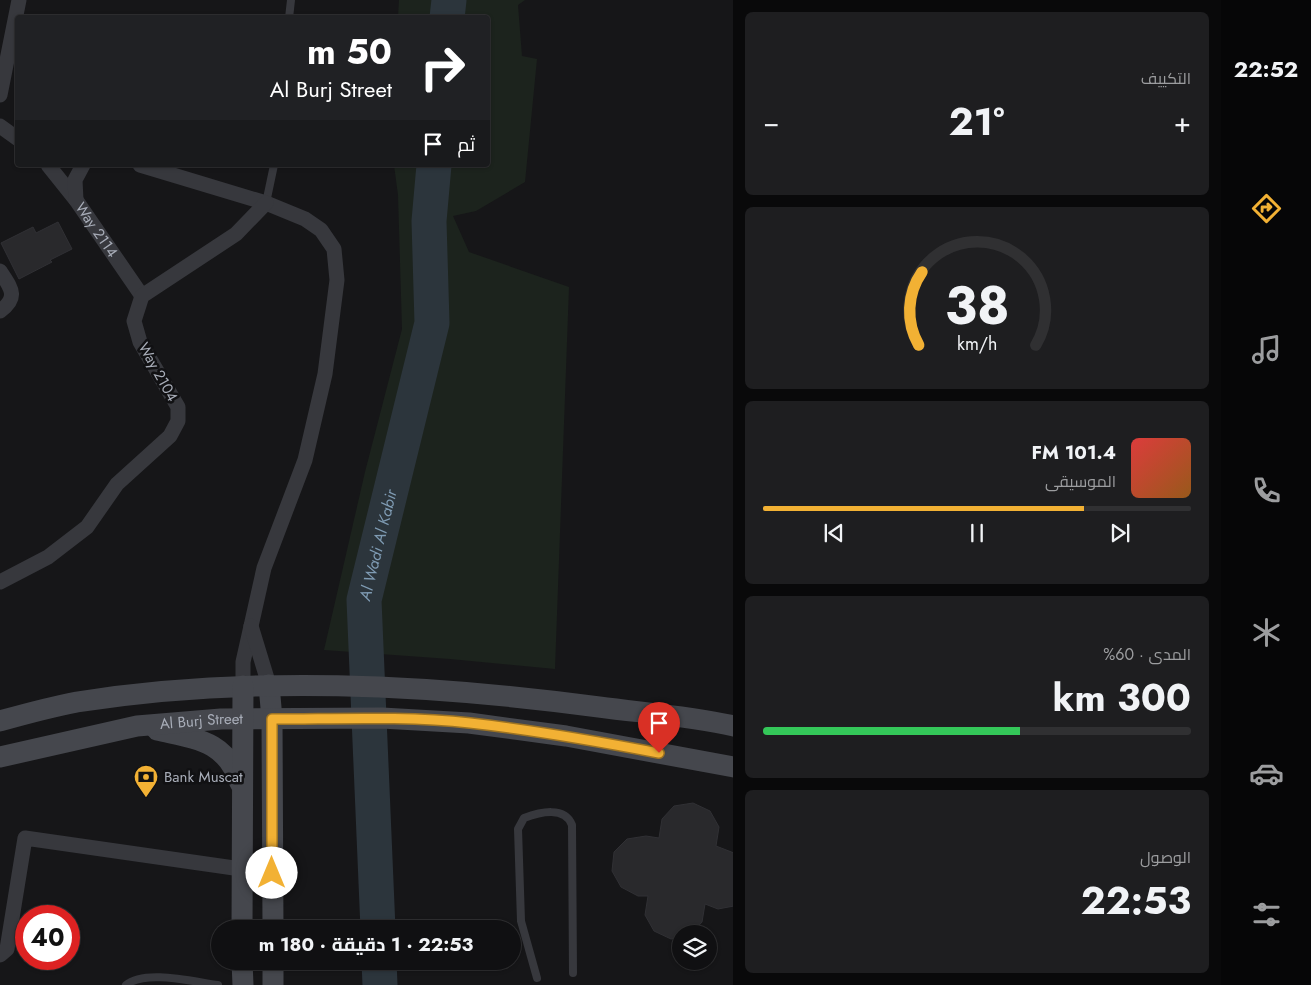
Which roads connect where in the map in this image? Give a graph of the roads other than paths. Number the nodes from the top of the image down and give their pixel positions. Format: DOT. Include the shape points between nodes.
graph roads {
  1 [pos="19,0"];
  2 [pos="291,0"];
  3 [pos="16,15"];
  4 [pos="289,15"];
  5 [pos="15,20"];
  6 [pos="0,95"];
  7 [pos="0,125"];
  8 [pos="15,128"];
  9 [pos="15,137"];
  10 [pos="50,167"];
  11 [pos="82,167"];
  12 [pos="147,167"];
  13 [pos="274,167"];
  14 [pos="76,200"];
  15 [pos="266,203"];
  16 [pos="0,271"];
  17 [pos="142,296"];
  18 [pos="4,308"];
  19 [pos="0,582"];
  20 [pos="251,624"];
  21 [pos="243,686"];
  22 [pos="269,686"];
  23 [pos="242,719"];
  24 [pos="272,719"];
  25 [pos="0,721"];
  26 [pos="137,726"];
  27 [pos="733,726"];
  28 [pos="0,756"];
  29 [pos="733,767"];
  30 [pos="241,788"];
  31 [pos="241,869"];
  32 [pos="242,920"];
  33 [pos="273,920"];
  34 [pos="0,955"];
  35 [pos="242,970"];
  36 [pos="273,970"];
  37 [pos="573,973"];
  38 [pos="537,978"];
  39 [pos="126,985"];
  40 [pos="218,985"];
  41 [pos="243,985"];
  42 [pos="274,985"];
  1 -- 3 [label="street"];
  2 -- 4 [label="lane"];
  5 -- 6 [label="street"];
  7 -- 8 [label="street"];
  7 -- 9 [label="street"];
  10 -- 14 [label="street, Way 2114"];
  11 -- 14 [label="street" via="75,180"];
  12 -- 15 [label="street"];
  13 -- 15 [label="lane"];
  14 -- 17 [label="street, Way 2114"];
  15 -- 17 [label="street" via="236,234"];
  15 -- 20 [label="street" via="305,219 321,230 334,250 337,280 326,374 305,460 264,568"];
  16 -- 18 [label="street" via="12,289 12,298"];
  17 -- 19 [label="street, Way 2104" via="134,321 140,342 178,407 178,422 170,436 117,484 87,527 48,557"];
  20 -- 21 [label="street" via="243,662"];
  20 -- 22 [label="street"];
  21 -- 22 [label="main road"];
  21 -- 23 [label="main road"];
  21 -- 25 [label="main road" via="84,701"];
  22 -- 24 [label="main road"];
  22 -- 27 [label="main road" via="466,692"];
  23 -- 24 [label="main road, Al Burj Street"];
  23 -- 26 [label="main road, Al Burj Street"];
  23 -- 30 [label="main road"];
  24 -- 29 [label="main road, Al Burj Street" via="382,718 469,723 566,736"];
  24 -- 33 [label="main road"];
  26 -- 28 [label="main road, Al Burj Street"];
  26 -- 30 [label="main road" via="208,742 234,766"];
  30 -- 31 [label="main road"];
  31 -- 32 [label="main road"];
  31 -- 34 [label="street" via="25,838 8,949"];
  35 -- 41 [label="main road"];
  36 -- 42 [label="main road"];
  37 -- 38 [label="lane" via="572,825 570,818 562,814 538,813 524,818 518,829 522,921"];
  39 -- 40 [label="lane" via="132,979 157,977"];
}
